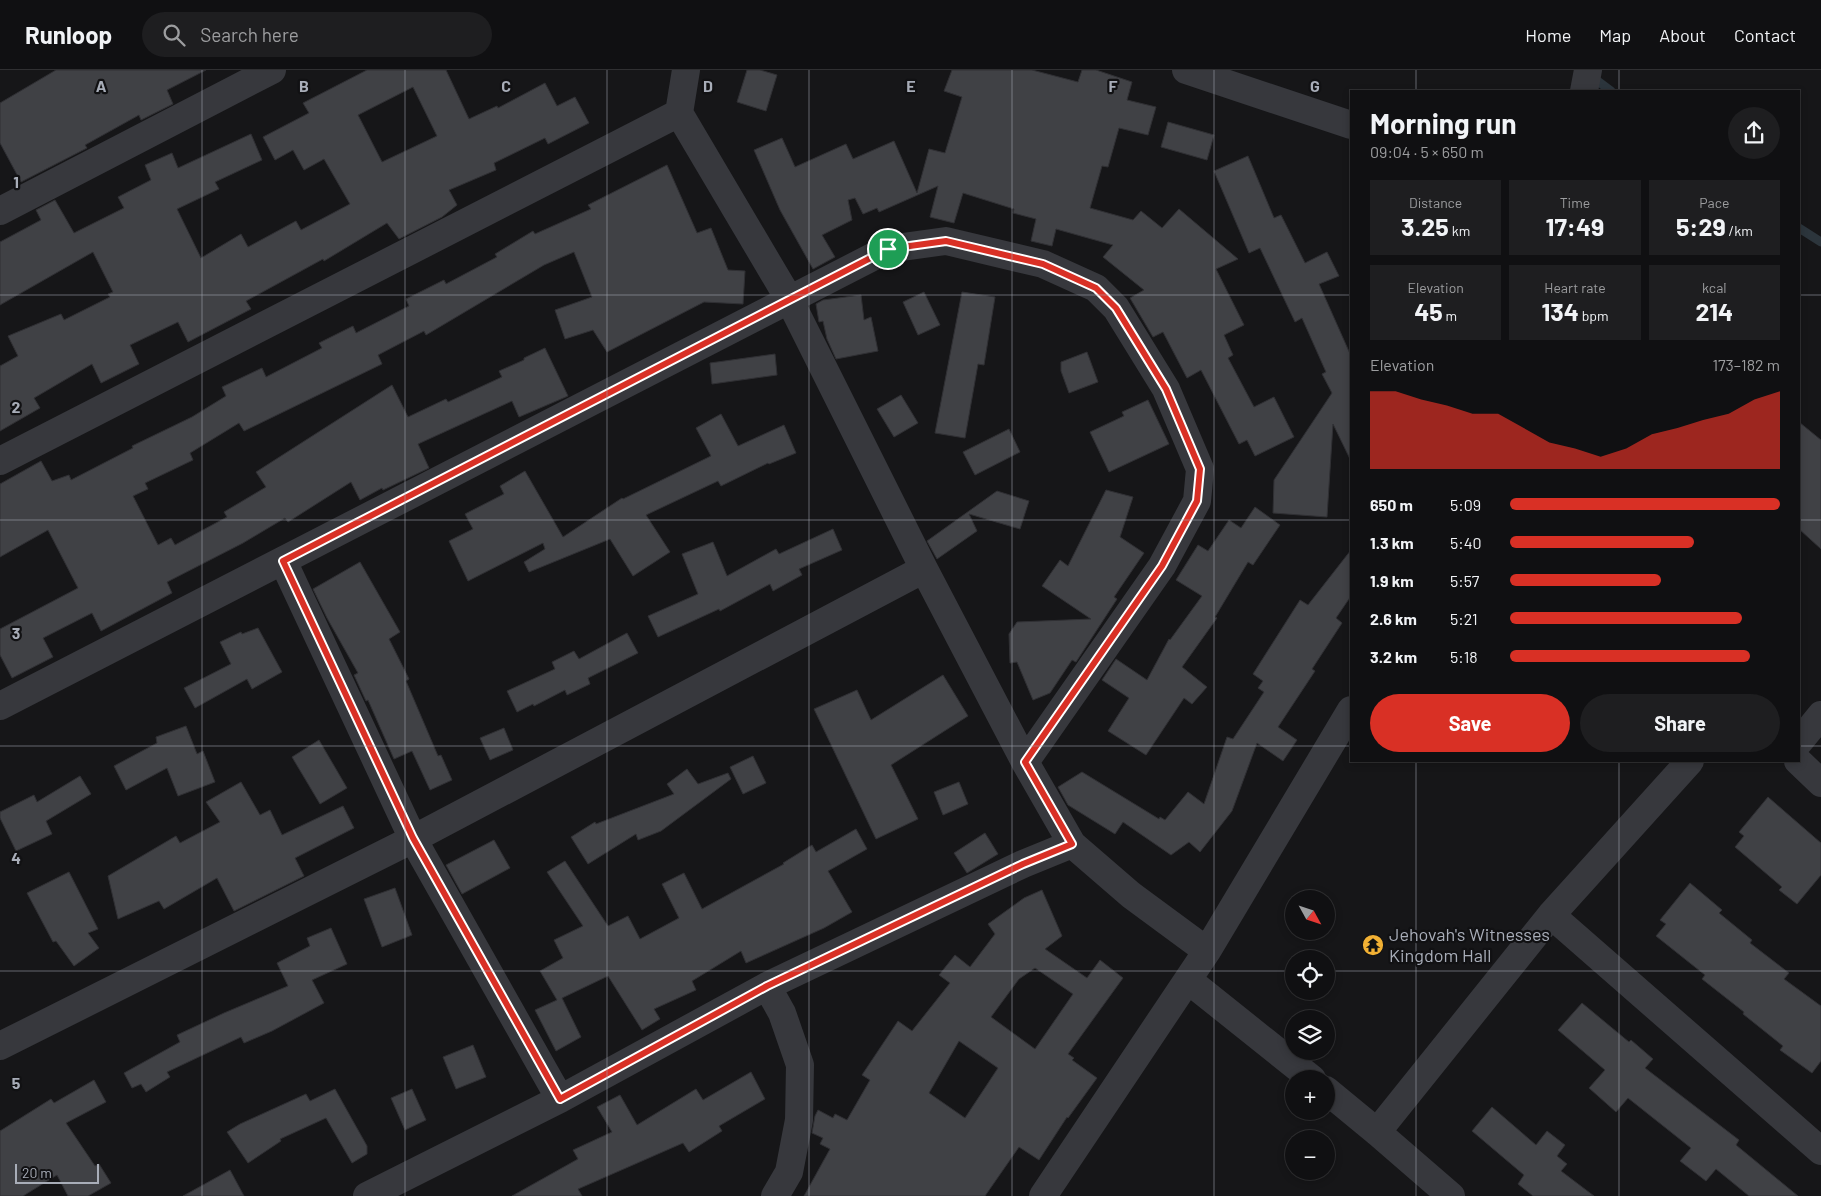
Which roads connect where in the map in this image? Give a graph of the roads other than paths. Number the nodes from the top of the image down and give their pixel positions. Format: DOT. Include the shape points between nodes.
graph roads {
  1 [pos="272,70"];
  2 [pos="686,70"];
  3 [pos="1186,70"];
  4 [pos="1588,70"];
  5 [pos="1584,90"];
  6 [pos="679,113"];
  7 [pos="1350,125"];
  8 [pos="0,211"];
  9 [pos="789,299"];
  10 [pos="0,461"];
  11 [pos="283,561"];
  12 [pos="924,569"];
  13 [pos="0,706"];
  14 [pos="1350,712"];
  15 [pos="1821,715"];
  16 [pos="1800,741"];
  17 [pos="1025,762"];
  18 [pos="1689,762"];
  19 [pos="1799,762"];
  20 [pos="1821,783"];
  21 [pos="413,838"];
  22 [pos="1072,844"];
  23 [pos="1551,915"];
  24 [pos="1207,951"];
  25 [pos="1188,980"];
  26 [pos="767,986"];
  27 [pos="0,1046"];
  28 [pos="1301,1070"];
  29 [pos="1335,1097"];
  30 [pos="560,1099"];
  31 [pos="1378,1132"];
  32 [pos="1821,1150"];
  33 [pos="367,1196"];
  34 [pos="775,1196"];
  35 [pos="1043,1196"];
  36 [pos="1451,1196"];
  1 -- 8 [label="street"];
  2 -- 6 [label="street"];
  3 -- 7 [label="street"];
  4 -- 5 [label="street"];
  6 -- 9 [label="street"];
  6 -- 10 [label="street"];
  9 -- 11 [label="street"];
  9 -- 12 [label="street"];
  9 -- 17 [label="street" via="888,249 946,241 1043,264 1096,288 1116,308 1166,389 1200,469 1197,501 1162,566"];
  11 -- 13 [label="street"];
  11 -- 21 [label="street"];
  12 -- 17 [label="street"];
  12 -- 21 [label="street"];
  14 -- 24 [label="street"];
  15 -- 16 [label="street"];
  17 -- 22 [label="street"];
  18 -- 23 [label="street"];
  19 -- 20 [label="street"];
  21 -- 27 [label="street"];
  21 -- 30 [label="street"];
  22 -- 24 [label="street" via="1131,895"];
  22 -- 26 [label="street" via="1023,864"];
  23 -- 31 [label="street"];
  23 -- 32 [label="street"];
  24 -- 25 [label="street"];
  25 -- 28 [label="street"];
  25 -- 35 [label="street"];
  26 -- 30 [label="street"];
  26 -- 34 [label="street" via="782,1013 800,1065 799,1120 789,1172"];
  29 -- 31 [label="street"];
  30 -- 33 [label="street"];
  31 -- 36 [label="street"];
}
